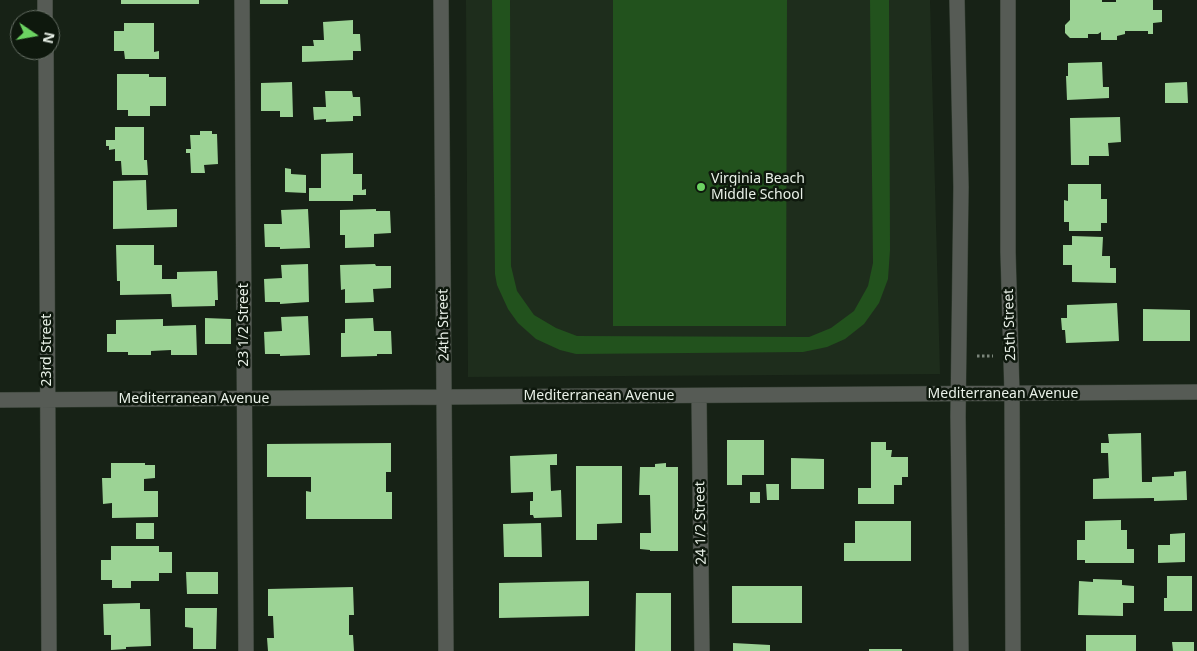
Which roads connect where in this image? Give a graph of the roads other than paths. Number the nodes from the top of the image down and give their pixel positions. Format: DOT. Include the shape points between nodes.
graph roads {
  1 [pos="242,0"];
  2 [pos="441,0"];
  3 [pos="957,0"];
  4 [pos="1008,0"];
  5 [pos="46,60"];
  6 [pos="1197,392"];
  7 [pos="958,394"];
  8 [pos="1012,394"];
  9 [pos="699,396"];
  10 [pos="445,397"];
  11 [pos="245,399"];
  12 [pos="0,400"];
  13 [pos="48,400"];
  14 [pos="49,651"];
  15 [pos="246,651"];
  16 [pos="446,651"];
  17 [pos="702,651"];
  18 [pos="961,651"];
  19 [pos="1013,651"];
  1 -- 11 [label="street, 23 1/2 Street"];
  2 -- 10 [label="street, 24th Street"];
  3 -- 7 [label="street" via="961,187"];
  4 -- 8 [label="street, 25th Street" via="1008,252"];
  5 -- 13 [label="street, 23rd Street"];
  6 -- 8 [label="street, Mediterranean Avenue"];
  7 -- 8 [label="street, Mediterranean Avenue"];
  7 -- 9 [label="street, Mediterranean Avenue"];
  7 -- 18 [label="street"];
  8 -- 19 [label="street, 25th Street"];
  9 -- 10 [label="street, Mediterranean Avenue"];
  9 -- 17 [label="street, 24 1/2 Street"];
  10 -- 11 [label="street, Mediterranean Avenue"];
  10 -- 16 [label="street, 24th Street"];
  11 -- 13 [label="street, Mediterranean Avenue"];
  11 -- 15 [label="street, 23 1/2 Street"];
  12 -- 13 [label="street, Mediterranean Avenue"];
  13 -- 14 [label="street, 23rd Street"];
}
